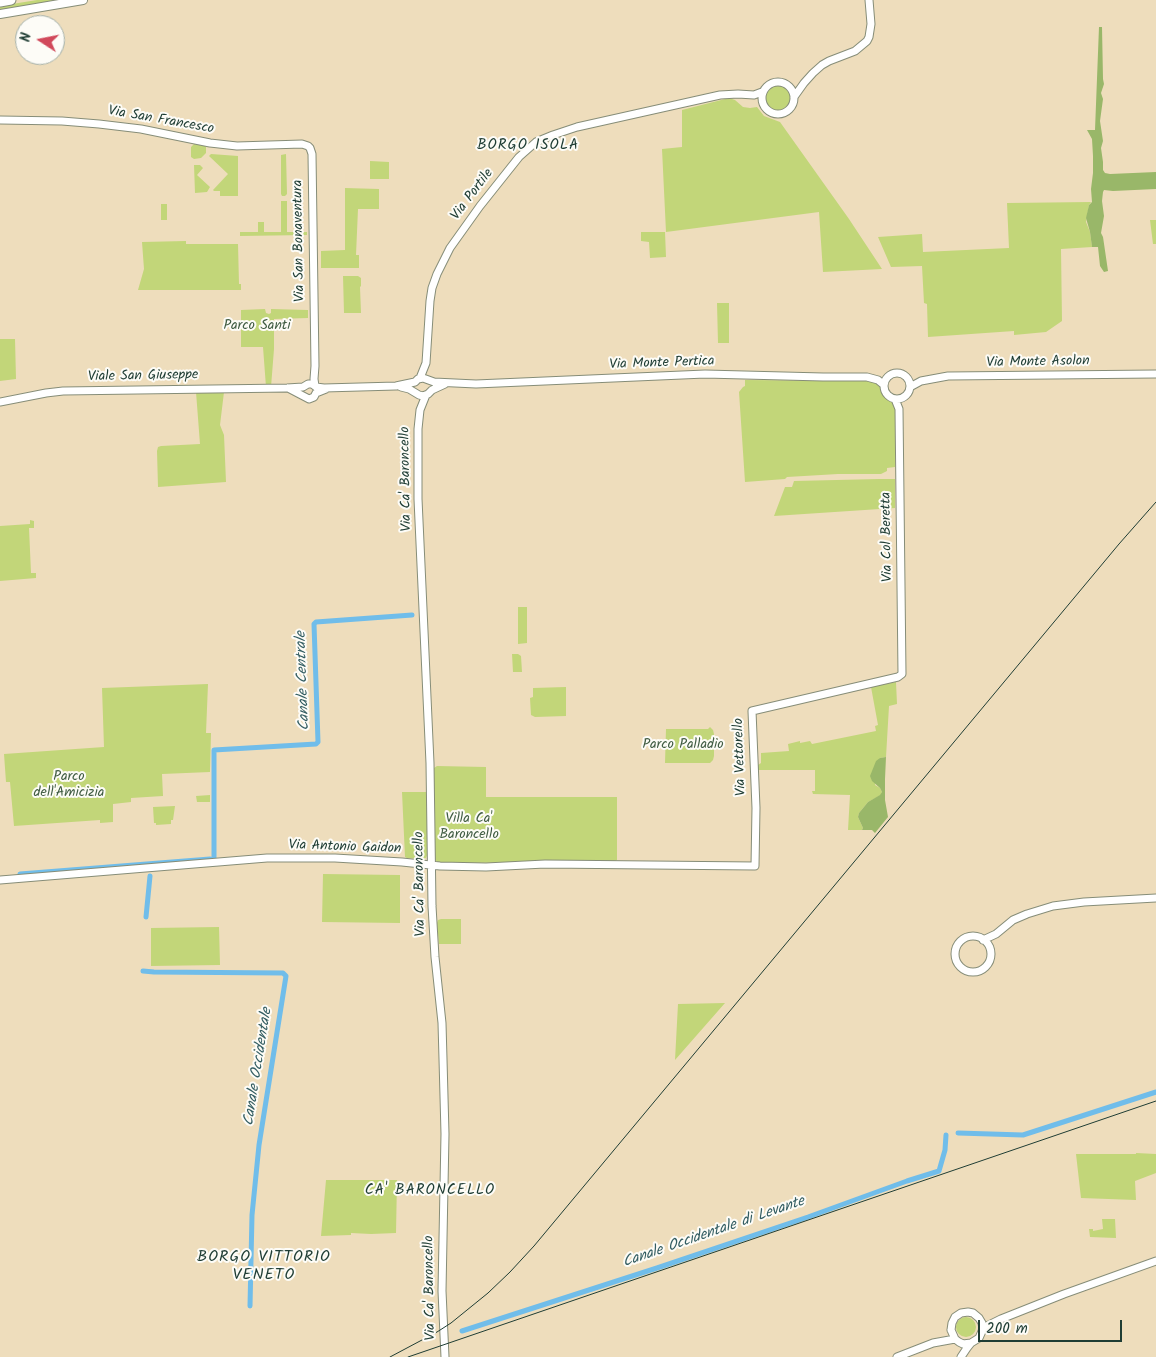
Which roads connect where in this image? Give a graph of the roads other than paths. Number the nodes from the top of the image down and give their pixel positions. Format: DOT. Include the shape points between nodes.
graph roads {
  1 [pos="11,0"];
  2 [pos="83,0"];
  3 [pos="869,0"];
  4 [pos="0,2"];
  5 [pos="0,14"];
  6 [pos="804,83"];
  7 [pos="789,86"];
  8 [pos="762,92"];
  9 [pos="746,95"];
  10 [pos="794,97"];
  11 [pos="762,103"];
  12 [pos="0,120"];
  13 [pos="312,154"];
  14 [pos="314,358"];
  15 [pos="1156,374"];
  16 [pos="908,379"];
  17 [pos="423,380"];
  18 [pos="886,381"];
  19 [pos="921,381"];
  20 [pos="447,383"];
  21 [pos="396,386"];
  22 [pos="910,387"];
  23 [pos="304,388"];
  24 [pos="316,389"];
  25 [pos="416,393"];
  26 [pos="428,393"];
  27 [pos="899,399"];
  28 [pos="0,402"];
  29 [pos="420,410"];
  30 [pos="901,676"];
  31 [pos="431,865"];
  32 [pos="754,866"];
  33 [pos="0,880"];
  34 [pos="1156,898"];
  35 [pos="986,943"];
  36 [pos="1156,1261"];
  37 [pos="1001,1319"];
  38 [pos="980,1320"];
  39 [pos="950,1330"];
  40 [pos="983,1330"];
  41 [pos="957,1341"];
  42 [pos="933,1343"];
  43 [pos="971,1343"];
  44 [pos="445,1357"];
  45 [pos="897,1357"];
  46 [pos="960,1357"];
  1 -- 4 [label="highway"];
  2 -- 5 [label="main road"];
  3 -- 6 [label="main road" via="871,24 867,41 855,51 829,61"];
  6 -- 7 [label="main road"];
  6 -- 10 [label="main road"];
  7 -- 8 [label="main road" via="772,82"];
  7 -- 10 [label="main road"];
  8 -- 9 [label="main road, Via Portile"];
  8 -- 11 [label="main road"];
  9 -- 11 [label="main road, Via Portile"];
  9 -- 17 [label="main road, Via Portile" via="720,95 576,127 536,142 518,157 450,248 437,274 430,301"];
  10 -- 11 [label="main road" via="791,108 782,113 769,112"];
  12 -- 13 [label="main road, Via San Francesco" via="107,124 237,146 306,144"];
  13 -- 14 [label="main road, Via San Bonaventura"];
  14 -- 23 [label="main road, Via San Bonaventura"];
  14 -- 24 [label="main road, Via San Bonaventura"];
  15 -- 19 [label="main road, Via Monte Asolon" via="948,376"];
  16 -- 18 [label="main road" via="899,374"];
  16 -- 19 [label="main road, Via Monte Asolon"];
  16 -- 22 [label="main road"];
  17 -- 20 [label="main road, Via Monte Pertica"];
  17 -- 21 [label="main road, Viale San Giuseppe"];
  17 -- 25 [label="main road, Via Ca' Baroncello" via="414,388"];
  17 -- 26 [label="main road"];
  18 -- 20 [label="main road, Via Monte Pertica" via="867,377 693,374"];
  18 -- 27 [label="main road" via="888,395"];
  19 -- 22 [label="main road, Via Monte Asolon"];
  20 -- 26 [label="main road, Via Monte Pertica"];
  21 -- 24 [label="main road, Viale San Giuseppe"];
  21 -- 25 [label="main road, Viale San Giuseppe"];
  22 -- 27 [label="main road" via="909,392"];
  23 -- 24 [label="main road, Viale San Giuseppe" via="312,384"];
  23 -- 24 [label="main road, Viale San Giuseppe" via="305,398 309,399 313,398"];
  23 -- 28 [label="main road, Viale San Giuseppe" via="63,391"];
  25 -- 26 [label="main road, Viale San Giuseppe"];
  25 -- 29 [label="main road, Via Ca' Baroncello"];
  26 -- 29 [label="main road, Via Ca' Baroncello"];
  27 -- 30 [label="main road, Via Col Beretta"];
  29 -- 31 [label="main road, Via Ca' Baroncello" via="418,499 430,756"];
  30 -- 32 [label="main road, Via Vettorello" via="752,711 756,808"];
  31 -- 32 [label="main road, Via Antonio Gaidon"];
  31 -- 33 [label="main road, Via Antonio Gaidon" via="335,858 266,858"];
  31 -- 44 [label="main road, Via Ca' Baroncello" via="444,1068 442,1291"];
  34 -- 35 [label="main road" via="1053,906 1013,920"];
  35 -- 35 [label="main road" via="975,936 962,940 955,951 958,965 969,972 984,969 990,960"];
  36 -- 37 [label="main road"];
  37 -- 38 [label="main road"];
  37 -- 40 [label="main road"];
  38 -- 39 [label="main road" via="973,1313 961,1313 953,1319"];
  38 -- 40 [label="main road"];
  39 -- 41 [label="main road"];
  39 -- 42 [label="main road"];
  40 -- 43 [label="main road"];
  41 -- 42 [label="main road"];
  41 -- 43 [label="main road"];
  41 -- 46 [label="main road"];
  42 -- 45 [label="main road"];
  43 -- 46 [label="main road"];
}
